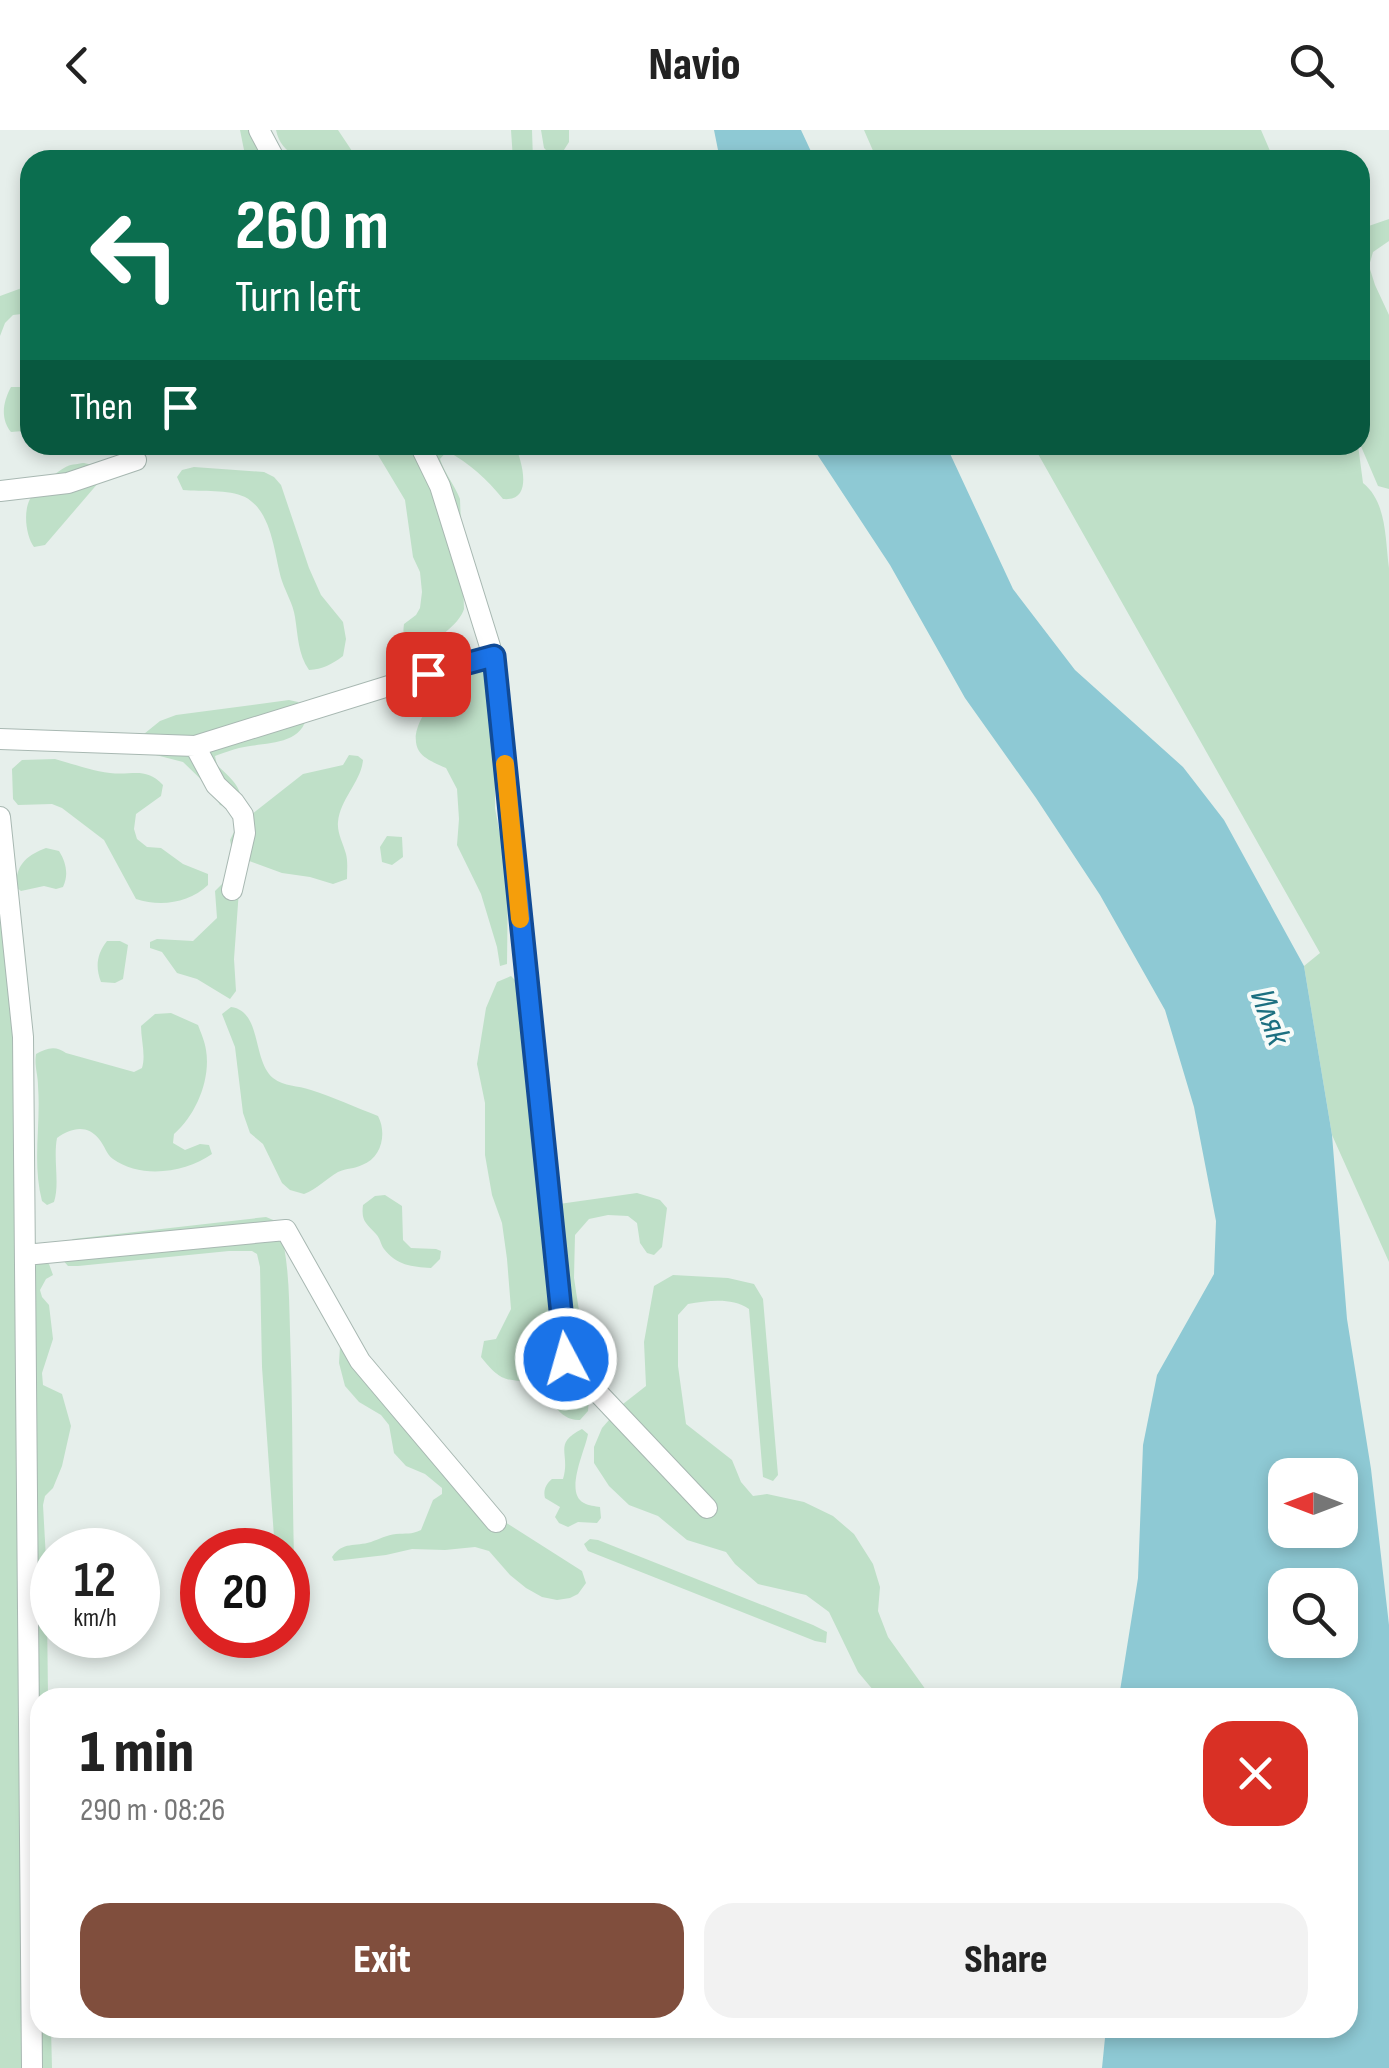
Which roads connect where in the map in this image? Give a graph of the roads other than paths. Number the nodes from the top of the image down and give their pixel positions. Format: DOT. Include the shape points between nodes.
graph roads {
  1 [pos="425,455"];
  2 [pos="136,460"];
  3 [pos="0,491"];
  4 [pos="494,656"];
  5 [pos="0,739"];
  6 [pos="195,746"];
  7 [pos="0,817"];
  8 [pos="232,890"];
  9 [pos="8,958"];
  10 [pos="24,1255"];
  11 [pos="707,1508"];
  12 [pos="496,1522"];
  13 [pos="30,1865"];
  14 [pos="32,2038"];
  15 [pos="32,2068"];
  1 -- 4 [label="street"];
  2 -- 3 [label="street" via="68,482"];
  4 -- 6 [label="street"];
  4 -- 11 [label="street" via="566,1359"];
  5 -- 6 [label="street"];
  6 -- 8 [label="street" via="216,785 243,815"];
  7 -- 9 [label="street"];
  9 -- 10 [label="street" via="23,1037"];
  10 -- 12 [label="street" via="286,1230 360,1361"];
  10 -- 13 [label="street"];
  14 -- 15 [label="street"];
}
